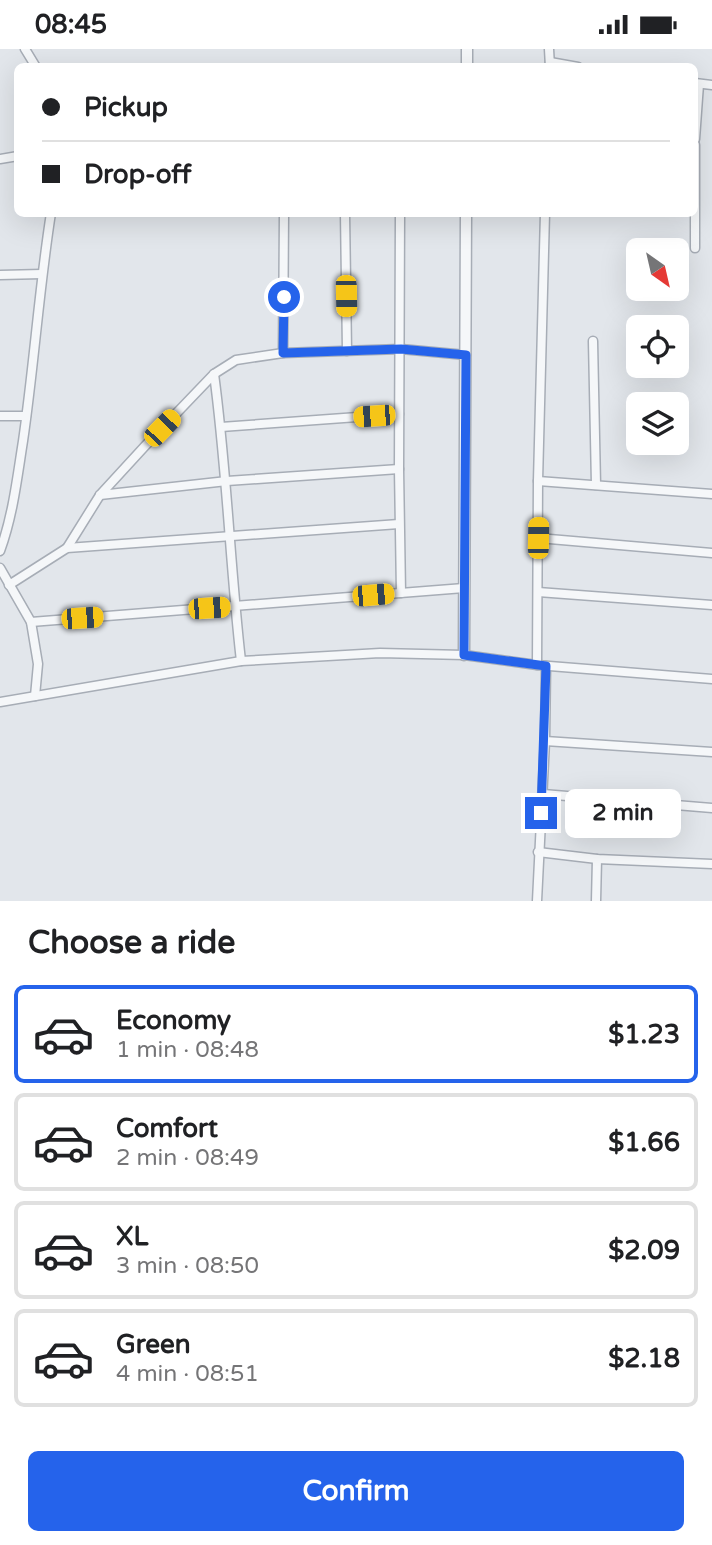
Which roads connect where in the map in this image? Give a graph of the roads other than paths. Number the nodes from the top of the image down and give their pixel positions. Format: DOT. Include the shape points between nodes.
graph roads {
  1 [pos="50,217"];
  2 [pos="284,217"];
  3 [pos="345,217"];
  4 [pos="400,217"];
  5 [pos="466,217"];
  6 [pos="545,217"];
  7 [pos="695,217"];
  8 [pos="695,249"];
  9 [pos="0,275"];
  10 [pos="42,275"];
  11 [pos="593,341"];
  12 [pos="401,349"];
  13 [pos="347,351"];
  14 [pos="283,353"];
  15 [pos="466,355"];
  16 [pos="214,375"];
  17 [pos="399,414"];
  18 [pos="0,416"];
  19 [pos="26,416"];
  20 [pos="221,427"];
  21 [pos="399,469"];
  22 [pos="227,481"];
  23 [pos="538,481"];
  24 [pos="596,485"];
  25 [pos="712,494"];
  26 [pos="100,495"];
  27 [pos="399,524"];
  28 [pos="229,537"];
  29 [pos="538,538"];
  30 [pos="67,548"];
  31 [pos="0,551"];
  32 [pos="712,552"];
  33 [pos="0,568"];
  34 [pos="9,585"];
  35 [pos="464,588"];
  36 [pos="538,592"];
  37 [pos="401,593"];
  38 [pos="712,605"];
  39 [pos="235,606"];
  40 [pos="31,622"];
  41 [pos="464,655"];
  42 [pos="241,661"];
  43 [pos="542,665"];
  44 [pos="712,679"];
  45 [pos="35,697"];
  46 [pos="0,702"];
  47 [pos="545,741"];
  48 [pos="712,752"];
  49 [pos="543,794"];
  50 [pos="712,808"];
  51 [pos="538,852"];
  52 [pos="597,859"];
  53 [pos="712,864"];
  54 [pos="537,901"];
  55 [pos="596,901"];
  1 -- 10 [label="street"];
  2 -- 14 [label="street"];
  3 -- 13 [label="street"];
  4 -- 12 [label="street"];
  5 -- 15 [label="street"];
  6 -- 23 [label="street"];
  7 -- 8 [label="street"];
  9 -- 10 [label="street"];
  10 -- 19 [label="street"];
  11 -- 24 [label="street"];
  12 -- 13 [label="street"];
  12 -- 15 [label="street"];
  12 -- 17 [label="street"];
  13 -- 14 [label="street"];
  14 -- 16 [label="street" via="236,360"];
  15 -- 35 [label="street"];
  16 -- 20 [label="street"];
  16 -- 26 [label="street"];
  17 -- 20 [label="street"];
  17 -- 21 [label="street"];
  18 -- 19 [label="street"];
  19 -- 31 [label="street" via="11,521"];
  20 -- 22 [label="street"];
  21 -- 22 [label="street"];
  21 -- 27 [label="street"];
  22 -- 26 [label="street"];
  22 -- 28 [label="street"];
  23 -- 24 [label="street"];
  23 -- 29 [label="street"];
  24 -- 25 [label="street"];
  26 -- 30 [label="street"];
  27 -- 28 [label="street"];
  27 -- 37 [label="street"];
  28 -- 30 [label="street"];
  28 -- 39 [label="street"];
  29 -- 32 [label="street"];
  29 -- 36 [label="street"];
  30 -- 34 [label="street"];
  33 -- 34 [label="street"];
  34 -- 40 [label="street"];
  35 -- 37 [label="street"];
  35 -- 41 [label="street"];
  36 -- 38 [label="street"];
  36 -- 43 [label="street"];
  37 -- 39 [label="street"];
  39 -- 40 [label="street"];
  39 -- 42 [label="street"];
  40 -- 45 [label="street" via="38,664"];
  41 -- 42 [label="street" via="380,653"];
  41 -- 43 [label="street"];
  42 -- 45 [label="street"];
  43 -- 44 [label="street"];
  43 -- 47 [label="street"];
  45 -- 46 [label="street"];
  47 -- 48 [label="street"];
  47 -- 49 [label="street"];
  49 -- 50 [label="street"];
  49 -- 51 [label="street"];
  51 -- 52 [label="street"];
  51 -- 54 [label="street"];
  52 -- 53 [label="street"];
  52 -- 55 [label="street"];
}
